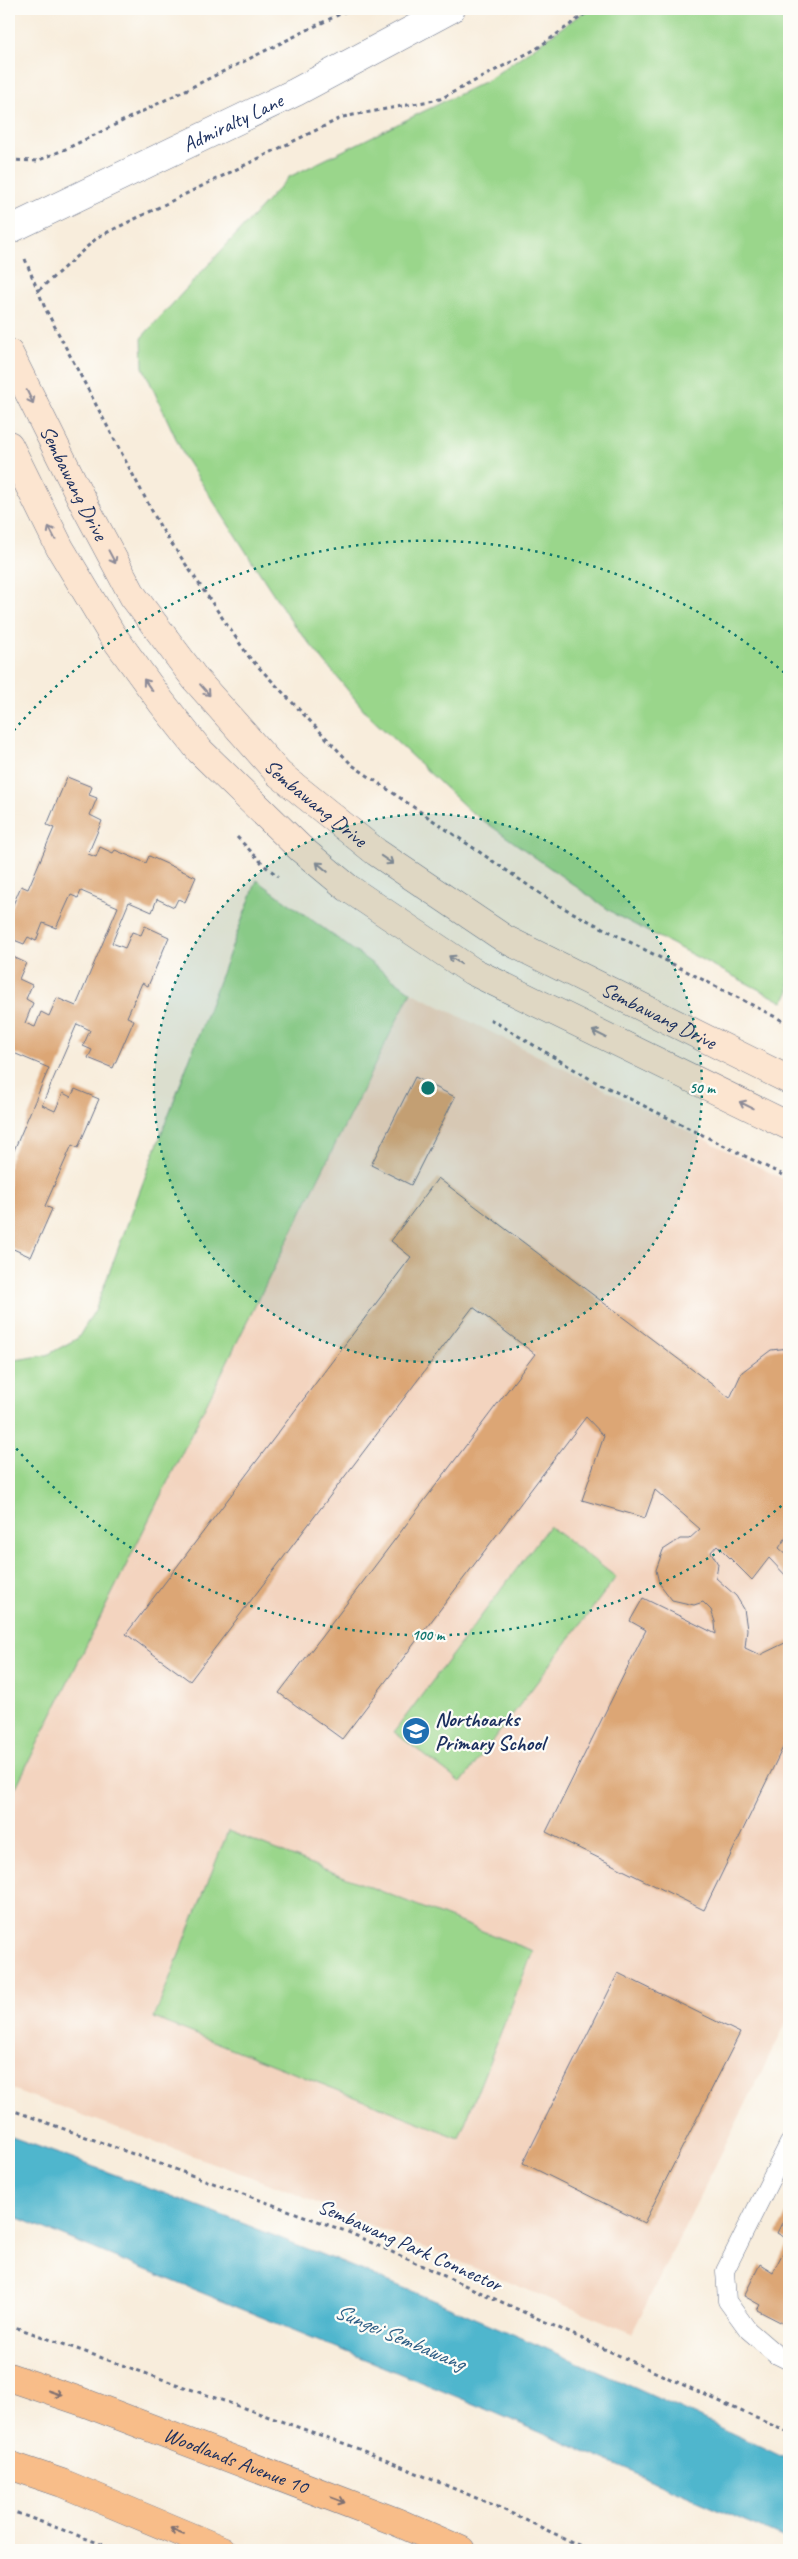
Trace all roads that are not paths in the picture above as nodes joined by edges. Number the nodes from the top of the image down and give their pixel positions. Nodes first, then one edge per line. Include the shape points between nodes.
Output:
1 (451, 9) edge
2 (9, 230) edge
3 (9, 353) edge
4 (9, 445) edge
5 (789, 1080) edge
6 (789, 1126) edge
7 (789, 2144) edge
8 (789, 2361) edge
9 (9, 2377) edge
10 (9, 2465) edge
11 (222, 2550) edge
12 (461, 2550) edge

1 - 2 street, Admiralty Lane via 296,92
3 -> 5 main road, Sembawang Drive via 133,596 196,680 279,774 376,852 504,939
6 -> 4 main road, Sembawang Drive via 472,971 348,888 300,848 200,751 111,633 60,548
7 - 8 lane via 725,2271 727,2302 748,2330
9 -> 12 main road, Woodlands Avenue 10 via 313,2490
11 -> 10 main road via 62,2483

